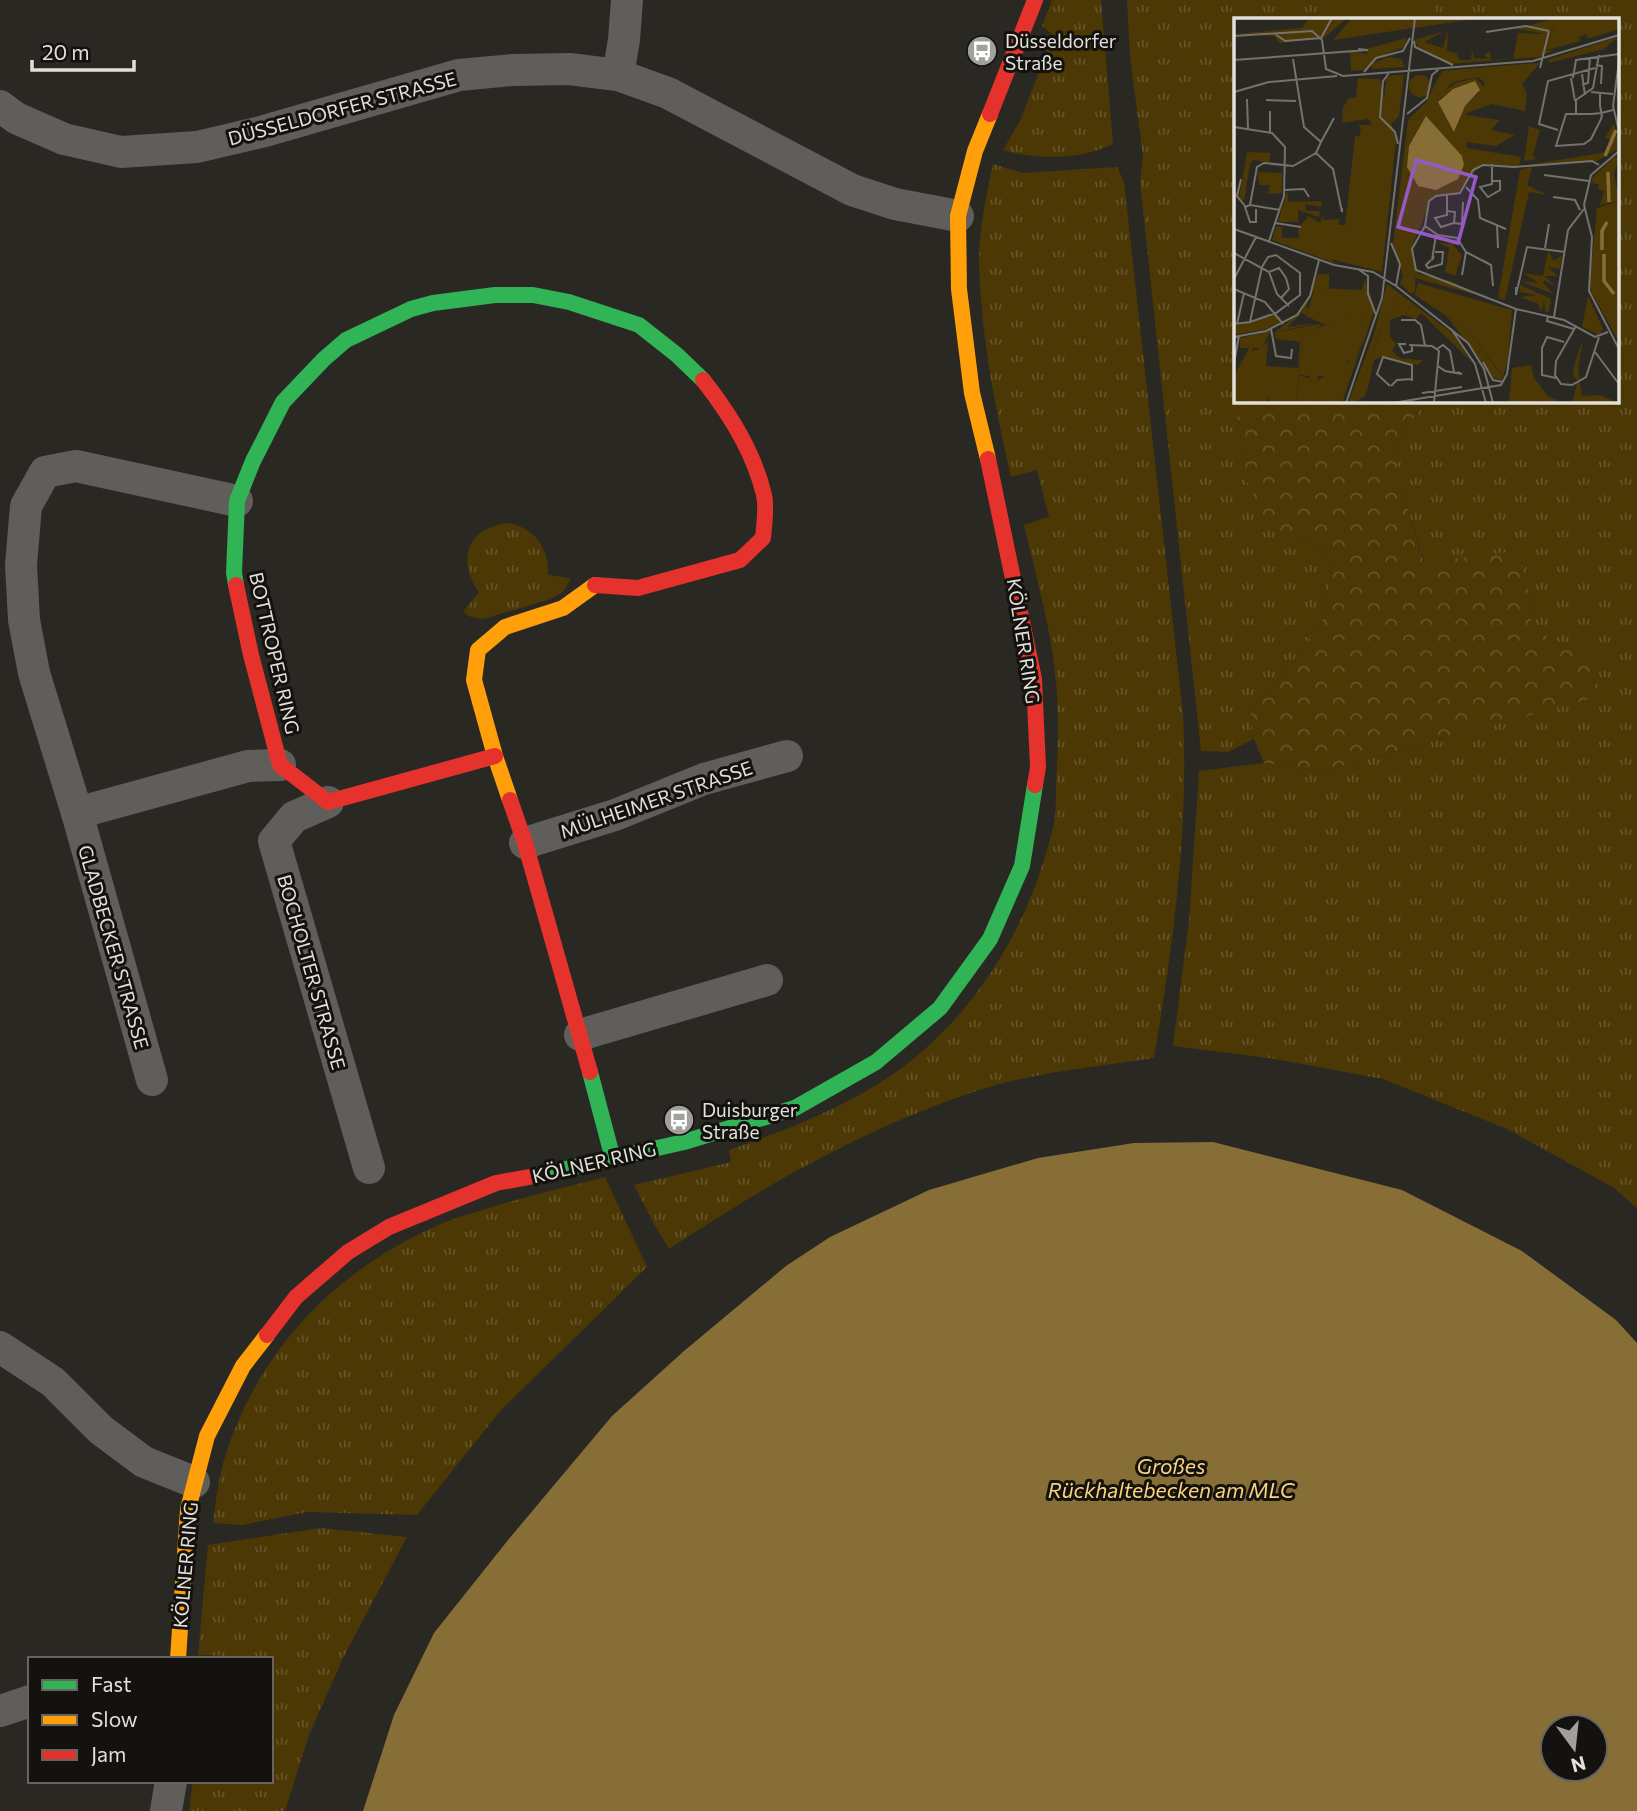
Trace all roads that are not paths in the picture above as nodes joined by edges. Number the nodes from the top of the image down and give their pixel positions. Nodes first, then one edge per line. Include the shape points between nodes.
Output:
1 (627, 0) edge
2 (1035, 0) edge
3 (618, 75) junction
4 (0, 106) edge
5 (958, 216) junction
6 (237, 501) junction
7 (495, 756) junction
8 (787, 756) dead end
9 (280, 765) junction
10 (328, 802) junction
11 (77, 813) junction
12 (525, 843) junction
13 (767, 980) dead end
14 (580, 1035) junction
15 (152, 1080) dead end
16 (612, 1159) junction
17 (369, 1168) dead end
18 (0, 1347) edge
19 (194, 1482) junction
20 (178, 1657) edge
21 (28, 1702) edge
22 (0, 1711) edge
23 (171, 1783) edge
24 (166, 1811) edge

1 - 3 street
2 - 5 street, KÖLNER RING via 975,150
3 - 4 street, DÜSSELDORFER STRASSE via 569,69 459,75 261,132 197,146 121,152 64,139
3 - 5 street, DÜSSELDORFER STRASSE via 668,93 852,190
5 - 16 street, KÖLNER RING via 959,289 972,393 1034,679 1038,766 1021,866 990,939 940,1008 876,1062 795,1108
6 - 7 street, BOTTROPER RING via 283,402 324,359 346,340 433,303 533,295 604,312 639,326 704,381 744,440 765,497 762,538 740,559 638,588 597,584 563,608 505,627 478,650 474,680
6 - 9 street, BOTTROPER RING via 234,573
6 - 11 street, GLADBECKER STRASSE via 76,466 44,472 26,506 21,565 24,620 34,673
7 - 10 street
7 - 12 street
8 - 12 street, MÜLHEIMER STRASSE via 704,779 615,815
9 - 10 street
9 - 11 street via 248,766
10 - 17 street, BOCHOLTER STRASSE via 294,817 274,841
11 - 15 street, GLADBECKER STRASSE
12 - 14 street
13 - 14 street
14 - 16 street
16 - 19 street, KÖLNER RING via 496,1184 389,1227 348,1252 296,1297 243,1366 207,1436
18 - 19 street via 53,1382 101,1430 144,1462
19 - 20 street, KÖLNER RING via 185,1535
21 - 22 street
23 - 24 street

